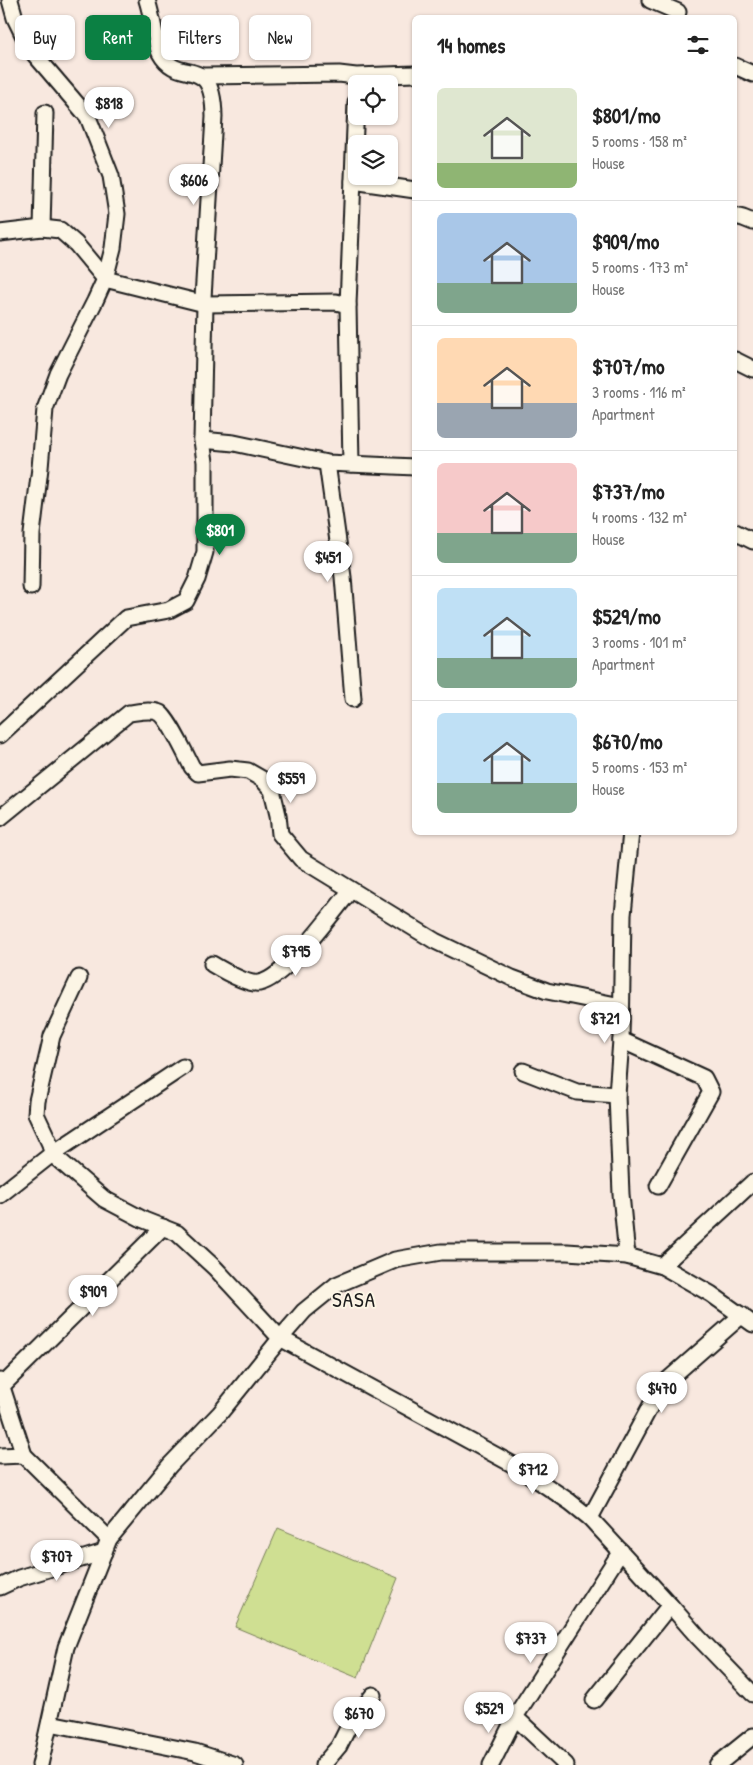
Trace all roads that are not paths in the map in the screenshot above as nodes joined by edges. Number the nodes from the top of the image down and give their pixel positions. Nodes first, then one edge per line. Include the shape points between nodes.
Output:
1 (10, 0) edge
2 (147, 0) edge
3 (650, 0) edge
4 (679, 10) edge
5 (737, 67) edge
6 (412, 74) edge
7 (753, 74) edge
8 (203, 76) junction
9 (398, 76) edge
10 (348, 77) edge
11 (46, 113) dead end
12 (353, 185) edge
13 (376, 185) edge
14 (412, 190) edge
15 (737, 216) edge
16 (753, 222) edge
17 (42, 228) junction
18 (0, 233) edge
19 (105, 279) junction
20 (205, 304) junction
21 (348, 306) junction
22 (737, 361) edge
23 (753, 369) edge
24 (202, 440) junction
25 (327, 463) junction
26 (351, 464) junction
27 (412, 467) edge
28 (737, 533) edge
29 (753, 541) edge
30 (31, 586) dead end
31 (353, 699) dead end
32 (0, 735) edge
33 (0, 818) edge
34 (631, 835) edge
35 (352, 890) junction
36 (212, 964) dead end
37 (79, 978) dead end
38 (622, 1006) junction
39 (620, 1040) junction
40 (183, 1067) dead end
41 (523, 1071) dead end
42 (617, 1096) junction
43 (52, 1154) junction
44 (753, 1184) edge
45 (658, 1186) dead end
46 (0, 1195) edge
47 (163, 1227) junction
48 (627, 1256) junction
49 (662, 1266) junction
50 (747, 1319) edge
51 (280, 1338) junction
52 (1, 1383) edge
53 (24, 1455) junction
54 (0, 1456) edge
55 (590, 1518) junction
56 (107, 1545) junction
57 (621, 1551) junction
58 (0, 1587) edge
59 (670, 1605) junction
60 (753, 1694) edge
61 (374, 1695) dead end
62 (594, 1700) dead end
63 (515, 1717) junction
64 (50, 1723) junction
65 (753, 1736) edge
66 (40, 1765) edge
67 (235, 1765) edge
68 (323, 1765) edge
69 (491, 1765) edge
70 (566, 1765) edge
71 (717, 1765) edge

1 - 19 street via 30,49 88,117 111,176 117,214
2 - 8 street via 160,53 180,70
3 - 4 street
5 - 7 street
6 - 9 street
8 - 10 street via 339,74
8 - 20 street via 214,98
11 - 17 street
12 - 21 street
13 - 14 street
15 - 16 street
17 - 18 street
17 - 19 street via 60,230
19 - 20 street
19 - 30 street via 58,374 46,409 32,534
20 - 21 street via 336,302
20 - 24 street
21 - 26 street
22 - 23 street
24 - 25 street via 234,443
24 - 32 street via 205,552 186,601 169,610 126,618
25 - 26 street
25 - 31 street via 343,576
26 - 27 street
28 - 29 street
33 - 35 street via 129,713 159,713 167,720 198,773 230,769 248,771 262,779 272,790 280,834 288,845 301,858
34 - 38 street via 623,915
35 - 36 street via 304,947 272,978 257,984
35 - 38 street via 435,941 512,978 547,991
37 - 43 street via 52,1036 37,1101 36,1114
38 - 39 street
39 - 42 street
39 - 45 street via 704,1078 711,1092
40 - 43 street
41 - 42 street via 577,1092
42 - 48 street
43 - 46 street
43 - 47 street via 104,1199
44 - 49 street
47 - 51 street via 178,1232
47 - 52 street
48 - 49 street
48 - 51 street via 567,1252 441,1252 395,1260 336,1285 304,1311
49 - 50 street
50 - 55 street via 669,1379 656,1394
51 - 55 street via 521,1469
51 - 56 street via 220,1413 170,1465
52 - 53 street
53 - 54 street
53 - 56 street
55 - 57 street
56 - 58 street
56 - 64 street via 66,1647
57 - 59 street
57 - 63 street
59 - 60 street
59 - 62 street
61 - 68 street
63 - 69 street
63 - 70 street
64 - 66 street
64 - 67 street via 195,1752
65 - 71 street

